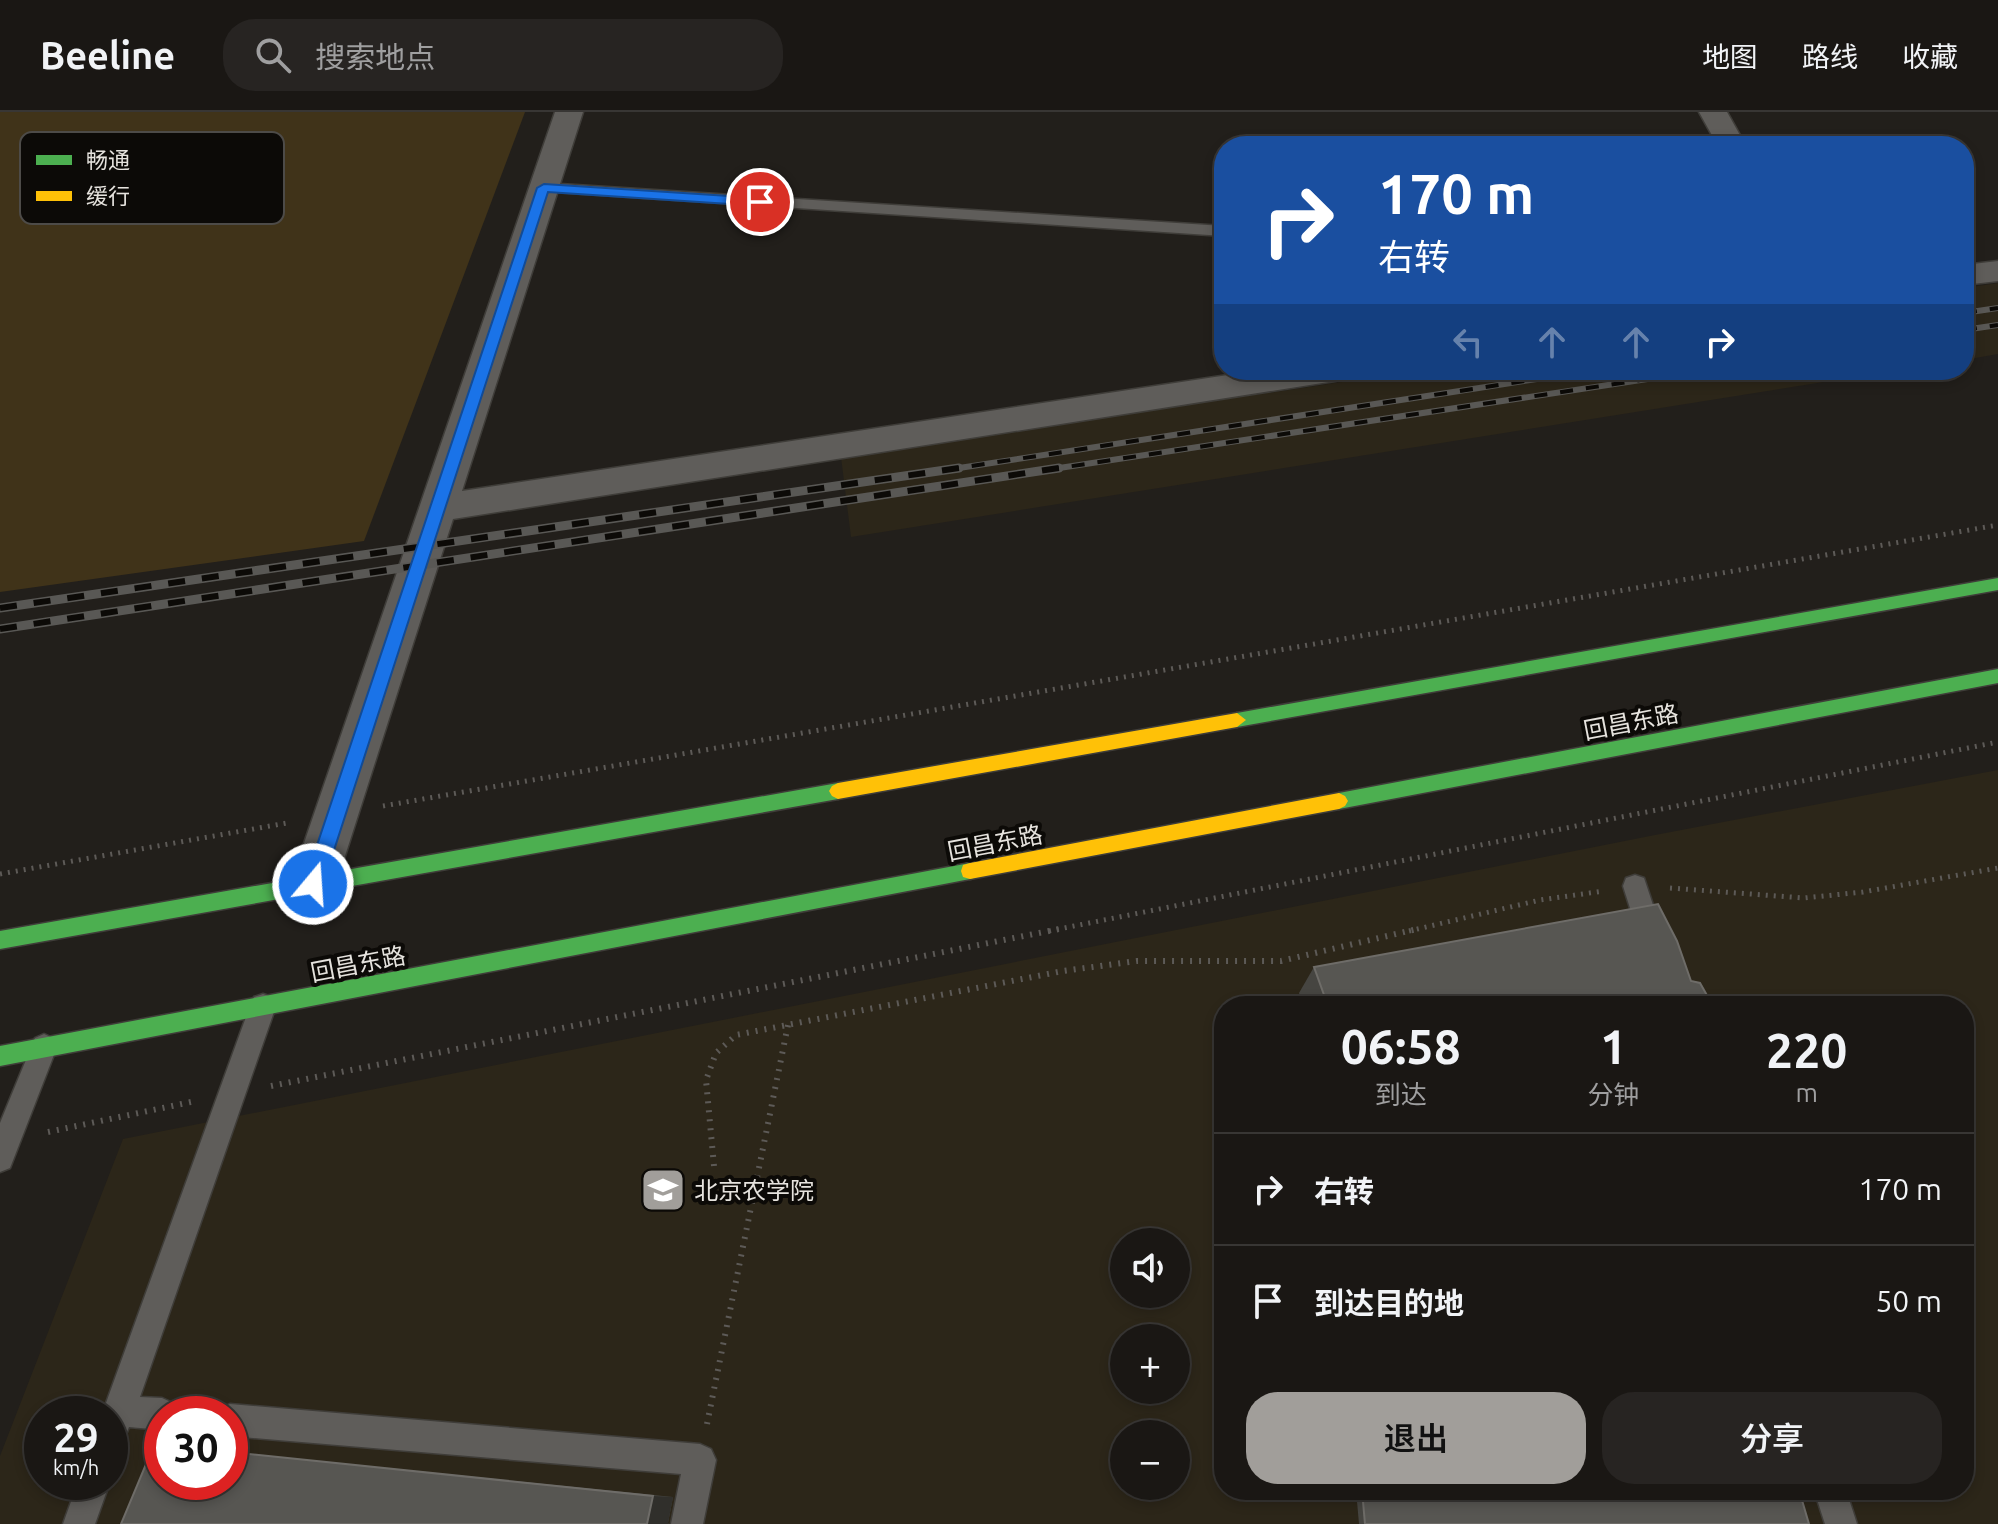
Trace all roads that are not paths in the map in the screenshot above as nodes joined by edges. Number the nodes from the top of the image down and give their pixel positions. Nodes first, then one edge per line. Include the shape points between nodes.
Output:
1 (569, 112) edge
2 (1713, 112) edge
3 (1726, 136) edge
4 (544, 188) junction
5 (1214, 230) edge
6 (1998, 271) edge
7 (1974, 274) edge
8 (1270, 380) edge
9 (438, 508) junction
10 (1998, 584) edge
11 (1998, 676) edge
12 (313, 884) junction
13 (1635, 886) road end
14 (0, 940) edge
15 (1659, 961) edge
16 (263, 1006) junction
17 (44, 1047) junction
18 (0, 1056) edge
19 (4, 1149) edge
20 (124, 1396) edge
21 (248, 1422) edge
22 (88, 1500) edge
23 (1833, 1500) edge
24 (79, 1524) edge
25 (687, 1524) edge
26 (1841, 1524) edge

1 - 4 street
2 - 3 street
4 - 5 lane
4 - 9 street
6 - 7 street
8 - 9 street
9 - 12 street
10 - 12 main road
11 - 16 main road, 回昌东路
12 - 14 main road
13 - 15 lane
16 - 17 main road, 回昌东路
16 - 20 lane
17 - 18 main road, 回昌东路
17 - 19 lane
21 - 25 lane via 700,1460
22 - 24 lane
23 - 26 lane

